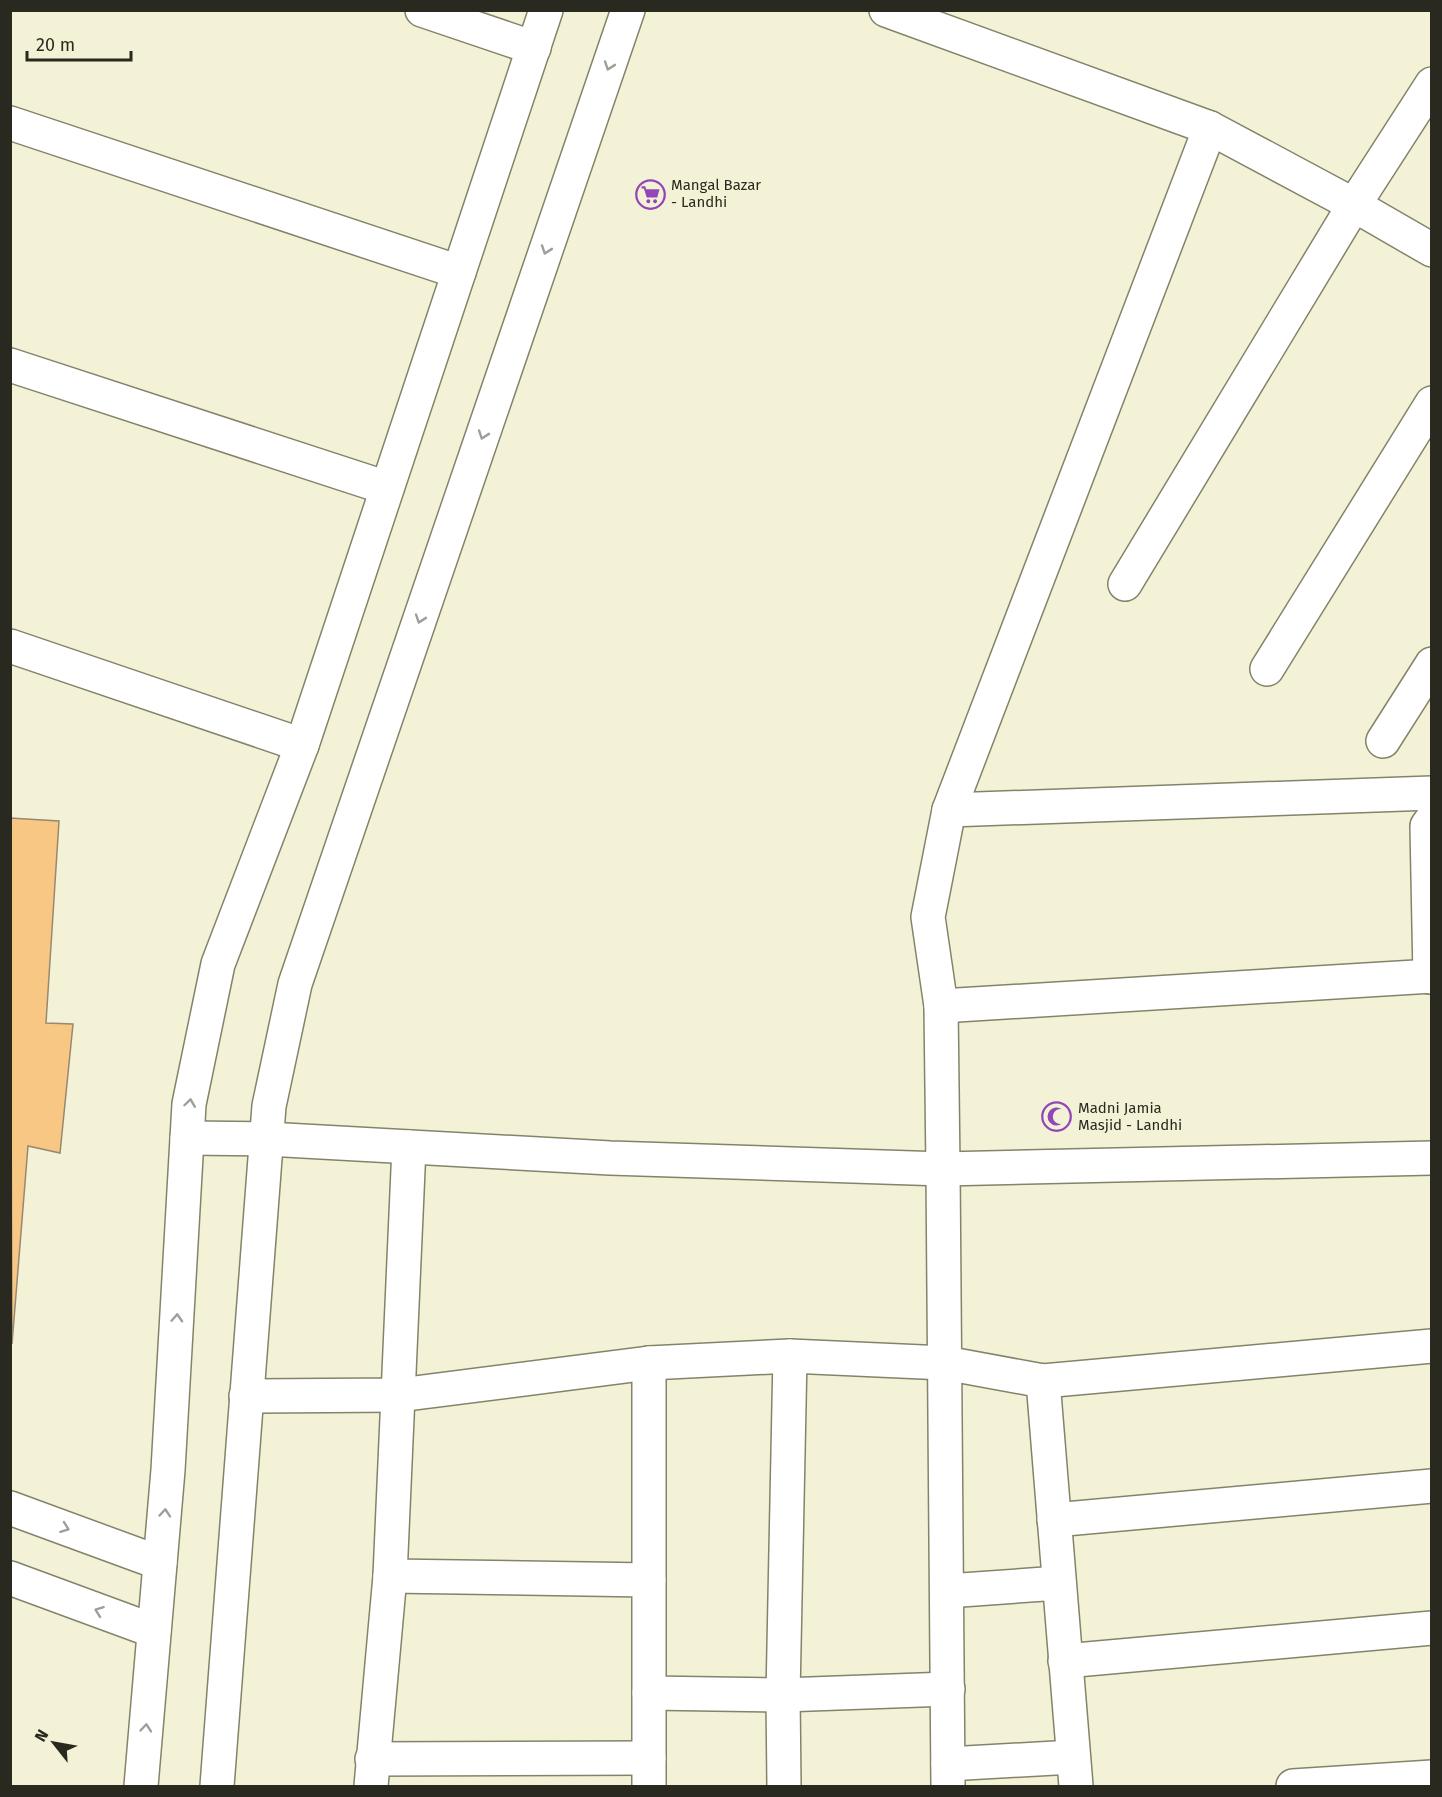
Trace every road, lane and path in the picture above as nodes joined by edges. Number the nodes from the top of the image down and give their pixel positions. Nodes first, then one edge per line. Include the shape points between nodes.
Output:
1 (422, 10) edge
2 (546, 10) edge
3 (628, 10) edge
4 (886, 10) edge
5 (534, 48) junction
6 (1431, 84) edge
7 (10, 123) edge
8 (1210, 128) junction
9 (1354, 205) junction
10 (1431, 250) edge
11 (459, 272) junction
12 (10, 365) edge
13 (1431, 404) edge
14 (387, 488) junction
15 (1125, 584) dead end
16 (10, 646) edge
17 (1431, 664) edge
18 (1267, 669) dead end
19 (1383, 741) dead end
20 (302, 745) junction
21 (1431, 793) edge
22 (949, 810) junction
23 (1431, 819) edge
24 (1431, 976) edge
25 (941, 1006) junction
26 (186, 1138) junction
27 (267, 1139) junction
28 (410, 1147) junction
29 (1431, 1158) edge
30 (944, 1169) junction
31 (1431, 1346) edge
32 (790, 1356) junction
33 (649, 1363) junction
34 (945, 1363) junction
35 (1043, 1381) junction
36 (399, 1395) junction
37 (246, 1396) junction
38 (1431, 1486) edge
39 (10, 1508) edge
40 (1054, 1520) junction
41 (160, 1563) junction
42 (390, 1576) junction
43 (10, 1578) edge
44 (648, 1580) junction
45 (1059, 1583) junction
46 (947, 1592) junction
47 (1431, 1628) edge
48 (154, 1631) junction
49 (1065, 1661) junction
50 (948, 1689) junction
51 (649, 1693) junction
52 (783, 1695) junction
53 (649, 1772) edge
54 (1074, 1772) edge
55 (372, 1773) edge
56 (948, 1775) edge
57 (1431, 1777) edge
58 (141, 1786) edge
59 (217, 1786) edge
60 (784, 1786) edge
61 (1293, 1786) edge

1 - 5 street
2 - 5 street
3 -> 27 street via 295,984 269,1106
4 - 8 street
5 - 11 street
6 - 9 street
7 - 11 street
8 - 9 street
8 - 22 street
9 - 10 street
9 - 15 street
11 - 14 street
12 - 14 street
13 - 18 street
14 - 20 street
16 - 20 street
17 - 19 street
26 -> 20 street via 189,1104 218,964
21 - 22 street
22 - 25 street via 928,917
23 - 24 street via 1427,826
24 - 25 street
25 - 30 street
26 - 27 street
41 -> 26 street
27 - 28 street
27 - 37 street
28 - 30 street
28 - 36 street
29 - 30 street
30 - 34 street
31 - 35 street
32 - 33 street
32 - 34 street
32 - 52 street
33 - 36 street
33 - 44 street
34 - 35 street
34 - 46 street
35 - 40 street
36 - 37 street
36 - 42 street
37 - 59 street
38 - 40 street
39 -> 41 street
40 - 45 street
41 - 48 street
42 - 44 street
42 - 55 street
48 -> 43 street
44 - 51 street
45 - 46 street
45 - 49 street
46 - 50 street
47 - 49 street
58 -> 48 street
49 - 54 street
50 - 52 street
50 - 56 street
51 - 52 street
51 - 53 street
52 - 60 street
53 - 55 street
54 - 56 street
57 - 61 street

